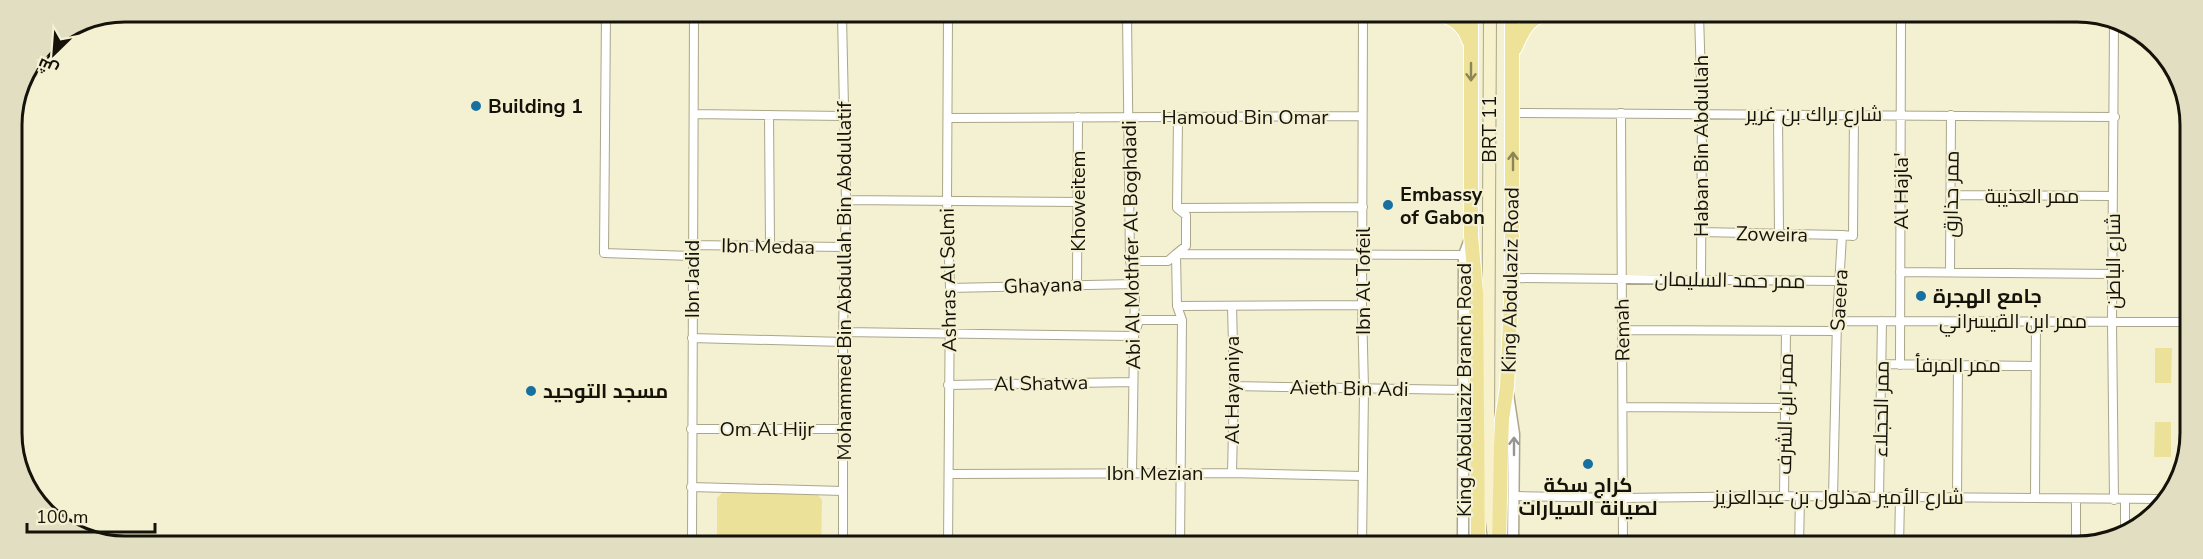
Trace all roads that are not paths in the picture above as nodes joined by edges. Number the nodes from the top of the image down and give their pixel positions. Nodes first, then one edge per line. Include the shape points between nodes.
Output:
1 (606, 22) edge
2 (692, 22) edge
3 (849, 22) edge
4 (948, 22) edge
5 (1127, 22) edge
6 (1363, 22) edge
7 (1457, 22) edge
8 (1471, 22) edge
9 (1490, 22) edge
10 (1512, 22) edge
11 (1529, 22) edge
12 (1699, 22) edge
13 (1901, 22) edge
14 (2114, 29) edge
15 (1471, 50) junction
16 (1512, 52) junction
17 (1513, 113) junction
18 (1621, 113) junction
19 (1702, 113) junction
20 (694, 114) junction
21 (1854, 114) junction
22 (1901, 114) junction
23 (769, 115) junction
24 (1778, 115) junction
25 (1951, 115) junction
26 (845, 116) junction
27 (1129, 116) junction
28 (1362, 116) junction
29 (1078, 117) junction
30 (1178, 117) junction
31 (2115, 117) junction
32 (948, 118) junction
33 (1951, 195) junction
34 (2113, 196) junction
35 (846, 200) junction
36 (947, 201) junction
37 (1078, 202) junction
38 (1363, 207) junction
39 (1177, 208) junction
40 (1702, 232) junction
41 (1779, 234) junction
42 (1842, 235) junction
43 (1471, 236) junction
44 (692, 244) junction
45 (770, 245) junction
46 (844, 248) junction
47 (1176, 254) junction
48 (1464, 255) junction
49 (691, 256) junction
50 (1362, 256) junction
51 (1130, 261) junction
52 (1900, 272) junction
53 (1950, 273) junction
54 (2113, 274) junction
55 (1512, 278) junction
56 (1622, 279) junction
57 (1701, 279) junction
58 (1840, 281) junction
59 (1077, 284) junction
60 (1135, 284) junction
61 (950, 288) junction
62 (1362, 305) junction
63 (1177, 306) junction
64 (1232, 306) junction
65 (1182, 320) junction
66 (1837, 321) junction
67 (1882, 321) junction
68 (1899, 321) junction
69 (2036, 321) junction
70 (2112, 322) junction
71 (2180, 322) edge
72 (1623, 330) junction
73 (1786, 331) junction
74 (1837, 331) junction
75 (843, 332) junction
76 (949, 332) junction
77 (1134, 336) junction
78 (692, 338) junction
79 (844, 342) junction
80 (1882, 364) junction
81 (1900, 365) junction
82 (1958, 365) junction
83 (2035, 366) junction
84 (1133, 382) junction
85 (948, 385) junction
86 (1234, 386) junction
87 (1508, 387) junction
88 (1364, 388) junction
89 (1464, 390) junction
90 (1623, 407) junction
91 (1785, 408) junction
92 (1488, 425) junction
93 (691, 429) junction
94 (843, 429) junction
95 (1132, 473) junction
96 (1179, 473) junction
97 (1232, 473) junction
98 (949, 474) junction
99 (1362, 476) junction
100 (691, 488) junction
101 (843, 491) junction
102 (1514, 496) junction
103 (1784, 496) junction
104 (1800, 497) junction
105 (1833, 497) junction
106 (1879, 497) junction
107 (1957, 497) junction
108 (1622, 498) junction
109 (1900, 498) junction
110 (2035, 498) junction
111 (2076, 499) junction
112 (2125, 499) junction
113 (2156, 499) edge
114 (2114, 500) junction
115 (1477, 516) junction
116 (2125, 525) edge
117 (692, 536) edge
118 (843, 536) edge
119 (948, 536) edge
120 (1180, 536) edge
121 (1362, 536) edge
122 (1463, 536) edge
123 (1478, 536) edge
124 (1495, 536) edge
125 (1497, 536) edge
126 (1513, 536) edge
127 (1623, 536) edge
128 (1799, 536) edge
129 (1899, 536) edge
130 (2076, 536) edge

1 - 49 street via 604,253
2 - 20 street, Ibn Jadid
3 - 26 street, Mohammed Bin Abdullah Bin Abdullatif
4 - 32 street, Ashras Al Selmi
5 - 27 street, Abi Al Mothfer Al Boghdadi
6 - 28 street, Ibn Al Tofeil
7 - 15 main road
8 - 15 main road, King Abdulaziz Road
9 - 92 main road, BRT 11
10 - 16 main road, King Abdulaziz Road
11 - 16 main road
12 - 19 street, Haban Bin Abdullah
13 - 22 street, Al Hajla'
14 - 31 street, شارع الباطن
15 -> 43 main road, King Abdulaziz Road
16 - 17 main road, King Abdulaziz Road
17 - 18 street, شارع براك بن غرير
55 -> 17 main road, King Abdulaziz Road
18 - 19 street, شارع براك بن غرير
18 - 56 street, Remah
19 - 24 street, شارع براك بن غرير
19 - 40 street, Haban Bin Abdullah
20 - 23 street
20 - 44 street, Ibn Jadid
21 - 22 street, شارع براك بن غرير
21 - 24 street, شارع براك بن غرير
21 - 42 street, Saeera via 1853,236
22 - 25 street, شارع براك بن غرير
22 - 52 street, Al Hajla'
23 - 26 street
23 - 45 street
24 - 41 street
25 - 31 street, شارع براك بن غرير
25 - 33 street, ممر حذارق
26 - 35 street, Mohammed Bin Abdullah Bin Abdullatif
27 - 29 street, Hamoud Bin Omar
27 - 30 street, Hamoud Bin Omar
27 - 51 street, Abi Al Mothfer Al Boghdadi
28 - 30 street, Hamoud Bin Omar
28 - 38 street, Ibn Al Tofeil
29 - 32 street, Hamoud Bin Omar
29 - 37 street, Khoweitem
30 - 39 street
31 - 34 street, شارع الباطن
32 - 36 street, Ashras Al Selmi
33 - 34 street, ممر العذيبة
33 - 53 street, ممر حذارق
34 - 54 street, شارع الباطن
35 - 36 street
35 - 46 street, Mohammed Bin Abdullah Bin Abdullatif
36 - 37 street
36 - 61 street, Ashras Al Selmi
37 - 59 street, Khoweitem
38 - 39 street
38 - 50 street, Ibn Al Tofeil
39 - 47 street via 1186,215 1186,246
40 - 41 street, Zoweira
40 - 57 street, Haban Bin Abdullah
41 - 42 street, Zoweira
42 - 58 street, Saeera
43 - 48 street, King Abdulaziz Branch Road
43 - 115 main road, King Abdulaziz Road via 1476,292
44 - 45 street, Ibn Medaa
44 - 49 street, Ibn Jadid
45 - 46 street, Ibn Medaa
46 - 75 street, Mohammed Bin Abdullah Bin Abdullatif
47 - 50 street
47 - 51 street via 1168,261
47 - 63 street
48 - 50 street
48 - 89 street, King Abdulaziz Branch Road
49 - 78 street, Ibn Jadid
50 - 62 street, Ibn Al Tofeil
51 - 60 street, Abi Al Mothfer Al Boghdadi
52 - 53 street
52 - 68 street, Al Hajla'
53 - 54 street
54 - 70 street, شارع الباطن
55 - 56 street, ممر حمد السليمان
55 - 87 main road, King Abdulaziz Road
56 - 57 street, ممر حمد السليمان
56 - 72 street, Remah
57 - 58 street, ممر حمد السليمان
58 - 66 street, Saeera
59 - 60 street, Ghayana
59 - 61 street, Ghayana
60 - 77 street, Abi Al Mothfer Al Boghdadi
61 - 76 street, Ashras Al Selmi
62 - 64 street
62 - 88 street, Ibn Al Tofeil
63 - 64 street
63 - 65 street
64 - 86 street, Al Hayaniya
65 - 77 street via 1139,320
65 - 96 street
66 - 67 street, ممر ابن القيسراني
66 - 74 street, Saeera
67 - 68 street, ممر ابن القيسراني
67 - 80 street, ممر الحجلاء
68 - 69 street, ممر ابن القيسراني
68 - 81 street, Al Hajla'
69 - 70 street, ممر ابن القيسراني
69 - 83 street
70 - 71 street, ممر ابن القيسراني
70 - 114 street, شارع الباطن
72 - 73 street
72 - 90 street, Remah
73 - 74 street
73 - 91 street, ممر ابن الشرف
74 - 105 street, Saeera
75 - 76 street
75 - 79 street, Mohammed Bin Abdullah Bin Abdullatif
76 - 77 street
76 - 85 street, Ashras Al Selmi
77 - 84 street, Abi Al Mothfer Al Boghdadi
78 - 79 street
78 - 93 street, Ibn Jadid
79 - 94 street, Mohammed Bin Abdullah Bin Abdullatif
80 - 81 street, ممر المرفأ
80 - 106 street, ممر الحجلاء
81 - 82 street, ممر المرفأ
82 - 83 street, ممر المرفأ
82 - 107 street
83 - 110 street
84 - 85 street, Al Shatwa
84 - 95 street, Abi Al Mothfer Al Boghdadi
85 - 98 street, Ashras Al Selmi
86 - 88 street, Aieth Bin Adi
86 - 97 street, Al Hayaniya
102 -> 87 street via 1514,434
87 - 125 main road, King Abdulaziz Road via 1501,438
88 - 89 street, Aieth Bin Adi
88 - 99 street, Ibn Al Tofeil
89 - 122 street, King Abdulaziz Branch Road
90 - 91 street
90 - 108 street, Remah
91 - 103 street, ممر ابن الشرف
92 - 115 main road, BRT 11 via 1485,498
92 - 124 main road, BRT 11
93 - 94 street, Om Al Hijr
93 - 100 street, Ibn Jadid
94 - 101 street, Mohammed Bin Abdullah Bin Abdullatif
95 - 96 street, Ibn Mezian
95 - 98 street, Ibn Mezian
96 - 97 street, Ibn Mezian
96 - 120 street
97 - 99 street, Ibn Mezian
98 - 119 street, Ashras Al Selmi
99 - 121 street, Ibn Al Tofeil
100 - 101 street
100 - 117 street, Ibn Jadid
101 - 118 street, Mohammed Bin Abdullah Bin Abdullatif
102 - 108 street, شارع الأمير هذلول بن عبدالعزيز
102 - 126 street
103 - 104 street, شارع الأمير هذلول بن عبدالعزيز
103 - 108 street, شارع الأمير هذلول بن عبدالعزيز
104 - 105 street, شارع الأمير هذلول بن عبدالعزيز
104 - 128 street
105 - 106 street, شارع الأمير هذلول بن عبدالعزيز
106 - 109 street, شارع الأمير هذلول بن عبدالعزيز
107 - 109 street, شارع الأمير هذلول بن عبدالعزيز
107 - 110 street, شارع الأمير هذلول بن عبدالعزيز
108 - 127 street, Remah
109 - 129 street
110 - 111 street, شارع الأمير هذلول بن عبدالعزيز
111 - 114 street, شارع الأمير هذلول بن عبدالعزيز
111 - 130 street
112 - 113 street, شارع الأمير هذلول بن عبدالعزيز
112 - 114 street, شارع الأمير هذلول بن عبدالعزيز
112 - 116 street
115 - 123 main road, King Abdulaziz Road

